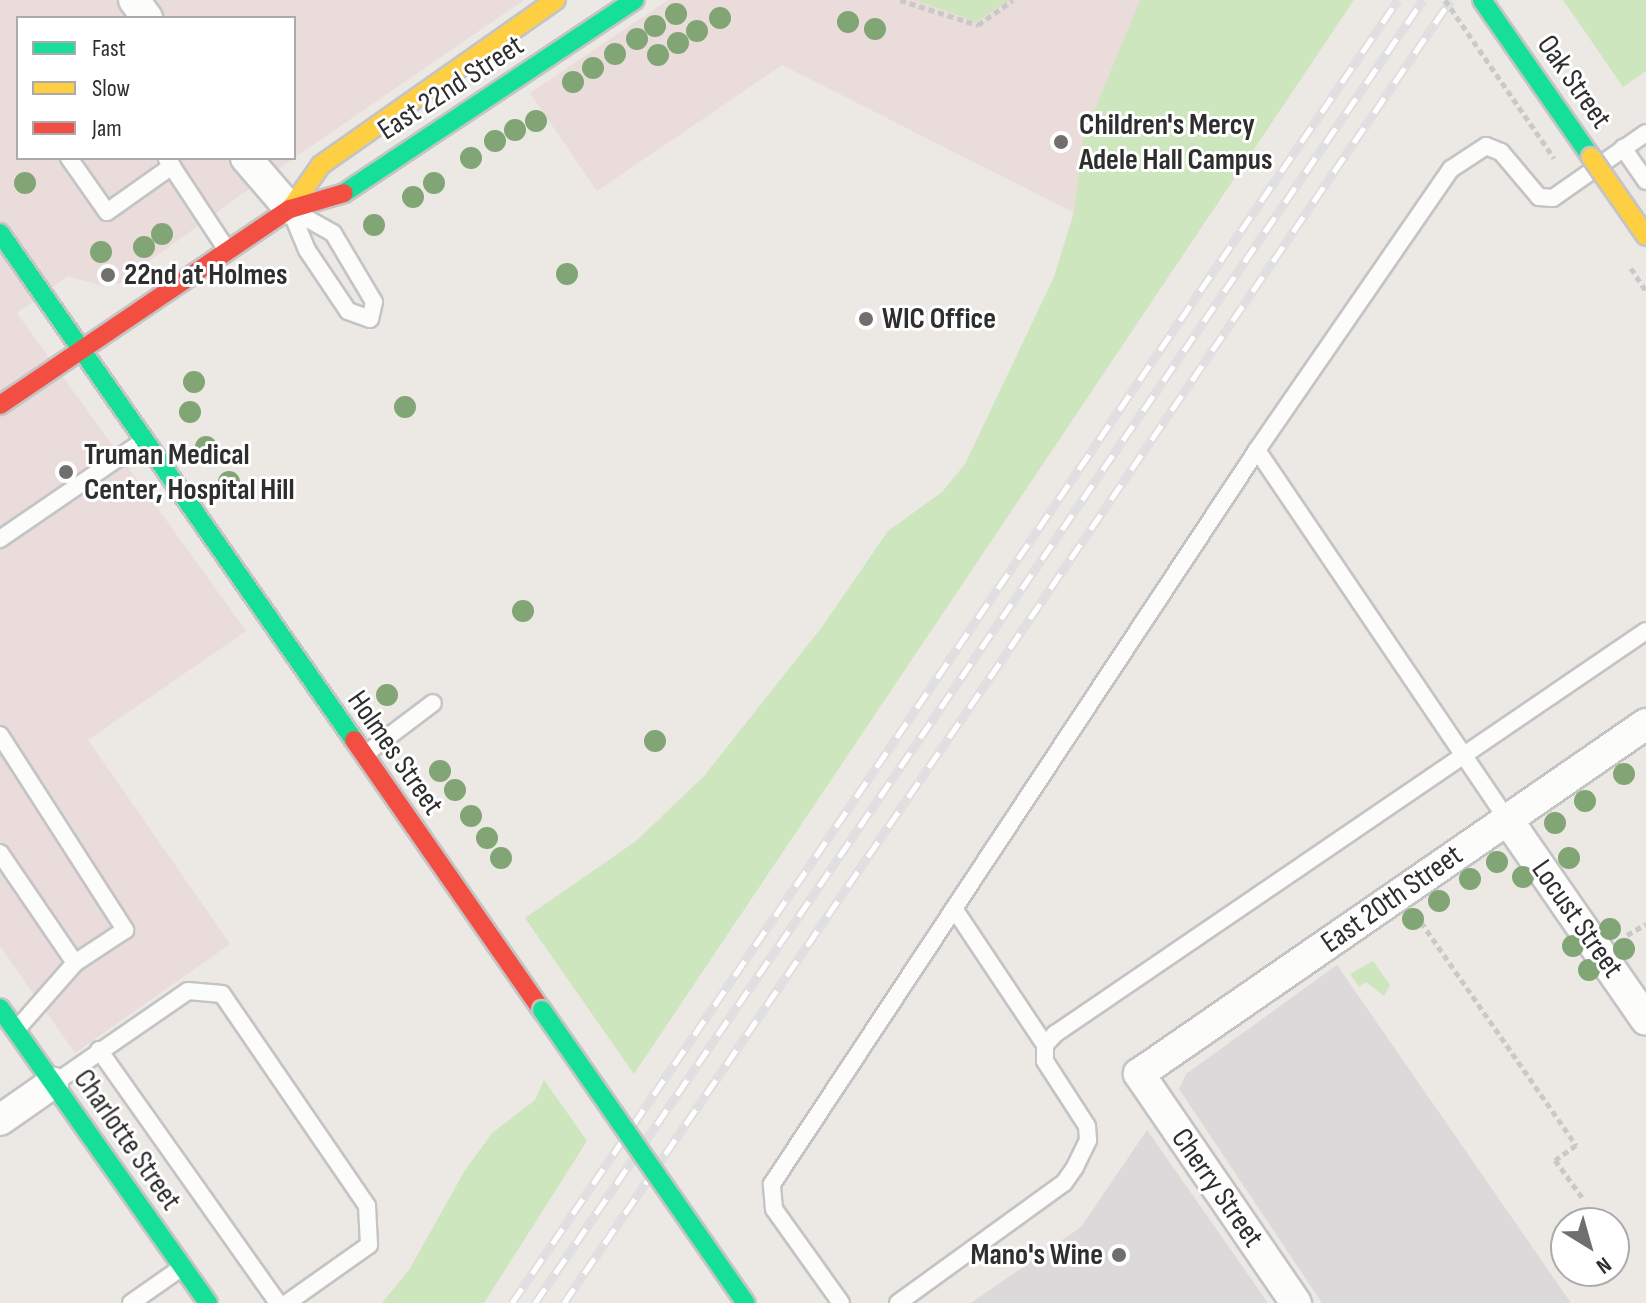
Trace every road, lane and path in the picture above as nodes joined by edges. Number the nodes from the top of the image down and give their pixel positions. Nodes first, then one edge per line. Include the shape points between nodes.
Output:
1 (556, 0) edge
2 (635, 0) edge
3 (903, 0) edge
4 (1013, 0) edge
5 (1445, 0) edge
6 (1482, 0) edge
7 (1646, 133) edge
8 (1623, 148) junction
9 (70, 160) edge
10 (248, 160) edge
11 (169, 162) edge
12 (1559, 164) dead end
13 (1646, 181) edge
14 (290, 209) junction
15 (0, 233) edge
16 (1646, 236) edge
17 (228, 251) junction
18 (1629, 265) dead end
19 (1646, 291) edge
20 (83, 350) junction
21 (0, 405) edge
22 (144, 440) junction
23 (1257, 450) junction
24 (0, 539) edge
25 (1646, 631) edge
26 (433, 703) dead end
27 (1646, 724) edge
28 (0, 735) edge
29 (362, 756) junction
30 (1463, 758) junction
31 (1507, 819) junction
32 (0, 853) edge
33 (955, 910) junction
34 (1421, 922) dead end
35 (1646, 924) edge
36 (1627, 935) dead end
37 (75, 963) junction
38 (0, 1008) edge
39 (1646, 1020) edge
40 (16, 1031) junction
41 (1045, 1045) junction
42 (99, 1050) junction
43 (1139, 1074) joint
44 (53, 1083) junction
45 (0, 1120) edge
46 (1582, 1197) dead end
47 (182, 1267) junction
48 (131, 1303) edge
49 (208, 1303) edge
50 (278, 1303) edge
51 (287, 1303) edge
52 (746, 1303) edge
53 (841, 1303) edge
54 (898, 1303) edge
55 (1296, 1303) edge

1 - 14 street, East 22nd Street via 522,16 321,165
2 - 14 street, East 22nd Street via 341,195
3 - 4 path via 978,25
5 - 12 path, bridge
6 - 16 street, Oak Street, bridge
7 - 8 lane
8 - 13 lane
8 - 23 lane via 1553,198 1539,197 1501,152 1486,146 1451,169
9 - 11 lane via 107,212
10 - 14 street
11 - 17 lane
14 - 14 lane via 307,250 348,311 370,319 374,302 333,233
14 - 17 street, East 22nd Street
15 - 20 street, Holmes Street
17 - 20 street, East 22nd Street
18 - 19 path, bridge
20 - 21 street, East 22nd Street
20 - 22 street, Holmes Street
22 - 24 lane
22 - 29 street, Holmes Street
23 - 30 lane
23 - 33 lane
25 - 30 lane
26 - 29 lane
27 - 31 street, East 20th Street
28 - 37 lane via 125,930
29 - 52 street, Holmes Street, bridge
30 - 31 lane
30 - 41 lane
31 - 39 street, Locust Street
31 - 43 street, East 20th Street
32 - 37 lane
33 - 41 lane
33 - 53 lane via 772,1184 774,1209
34 - 46 path via 1576,1145 1555,1160
35 - 36 path
37 - 40 lane
38 - 40 street, Charlotte Street
40 - 44 street, Charlotte Street
41 - 54 lane via 1045,1061 1087,1126 1088,1140 1075,1167 1064,1183
42 - 44 lane
42 - 50 lane
42 - 51 lane via 188,991 222,994 367,1206 369,1245
43 - 55 street, Cherry Street
44 - 45 street
44 - 47 street, Charlotte Street
47 - 48 lane
47 - 49 street, Charlotte Street

